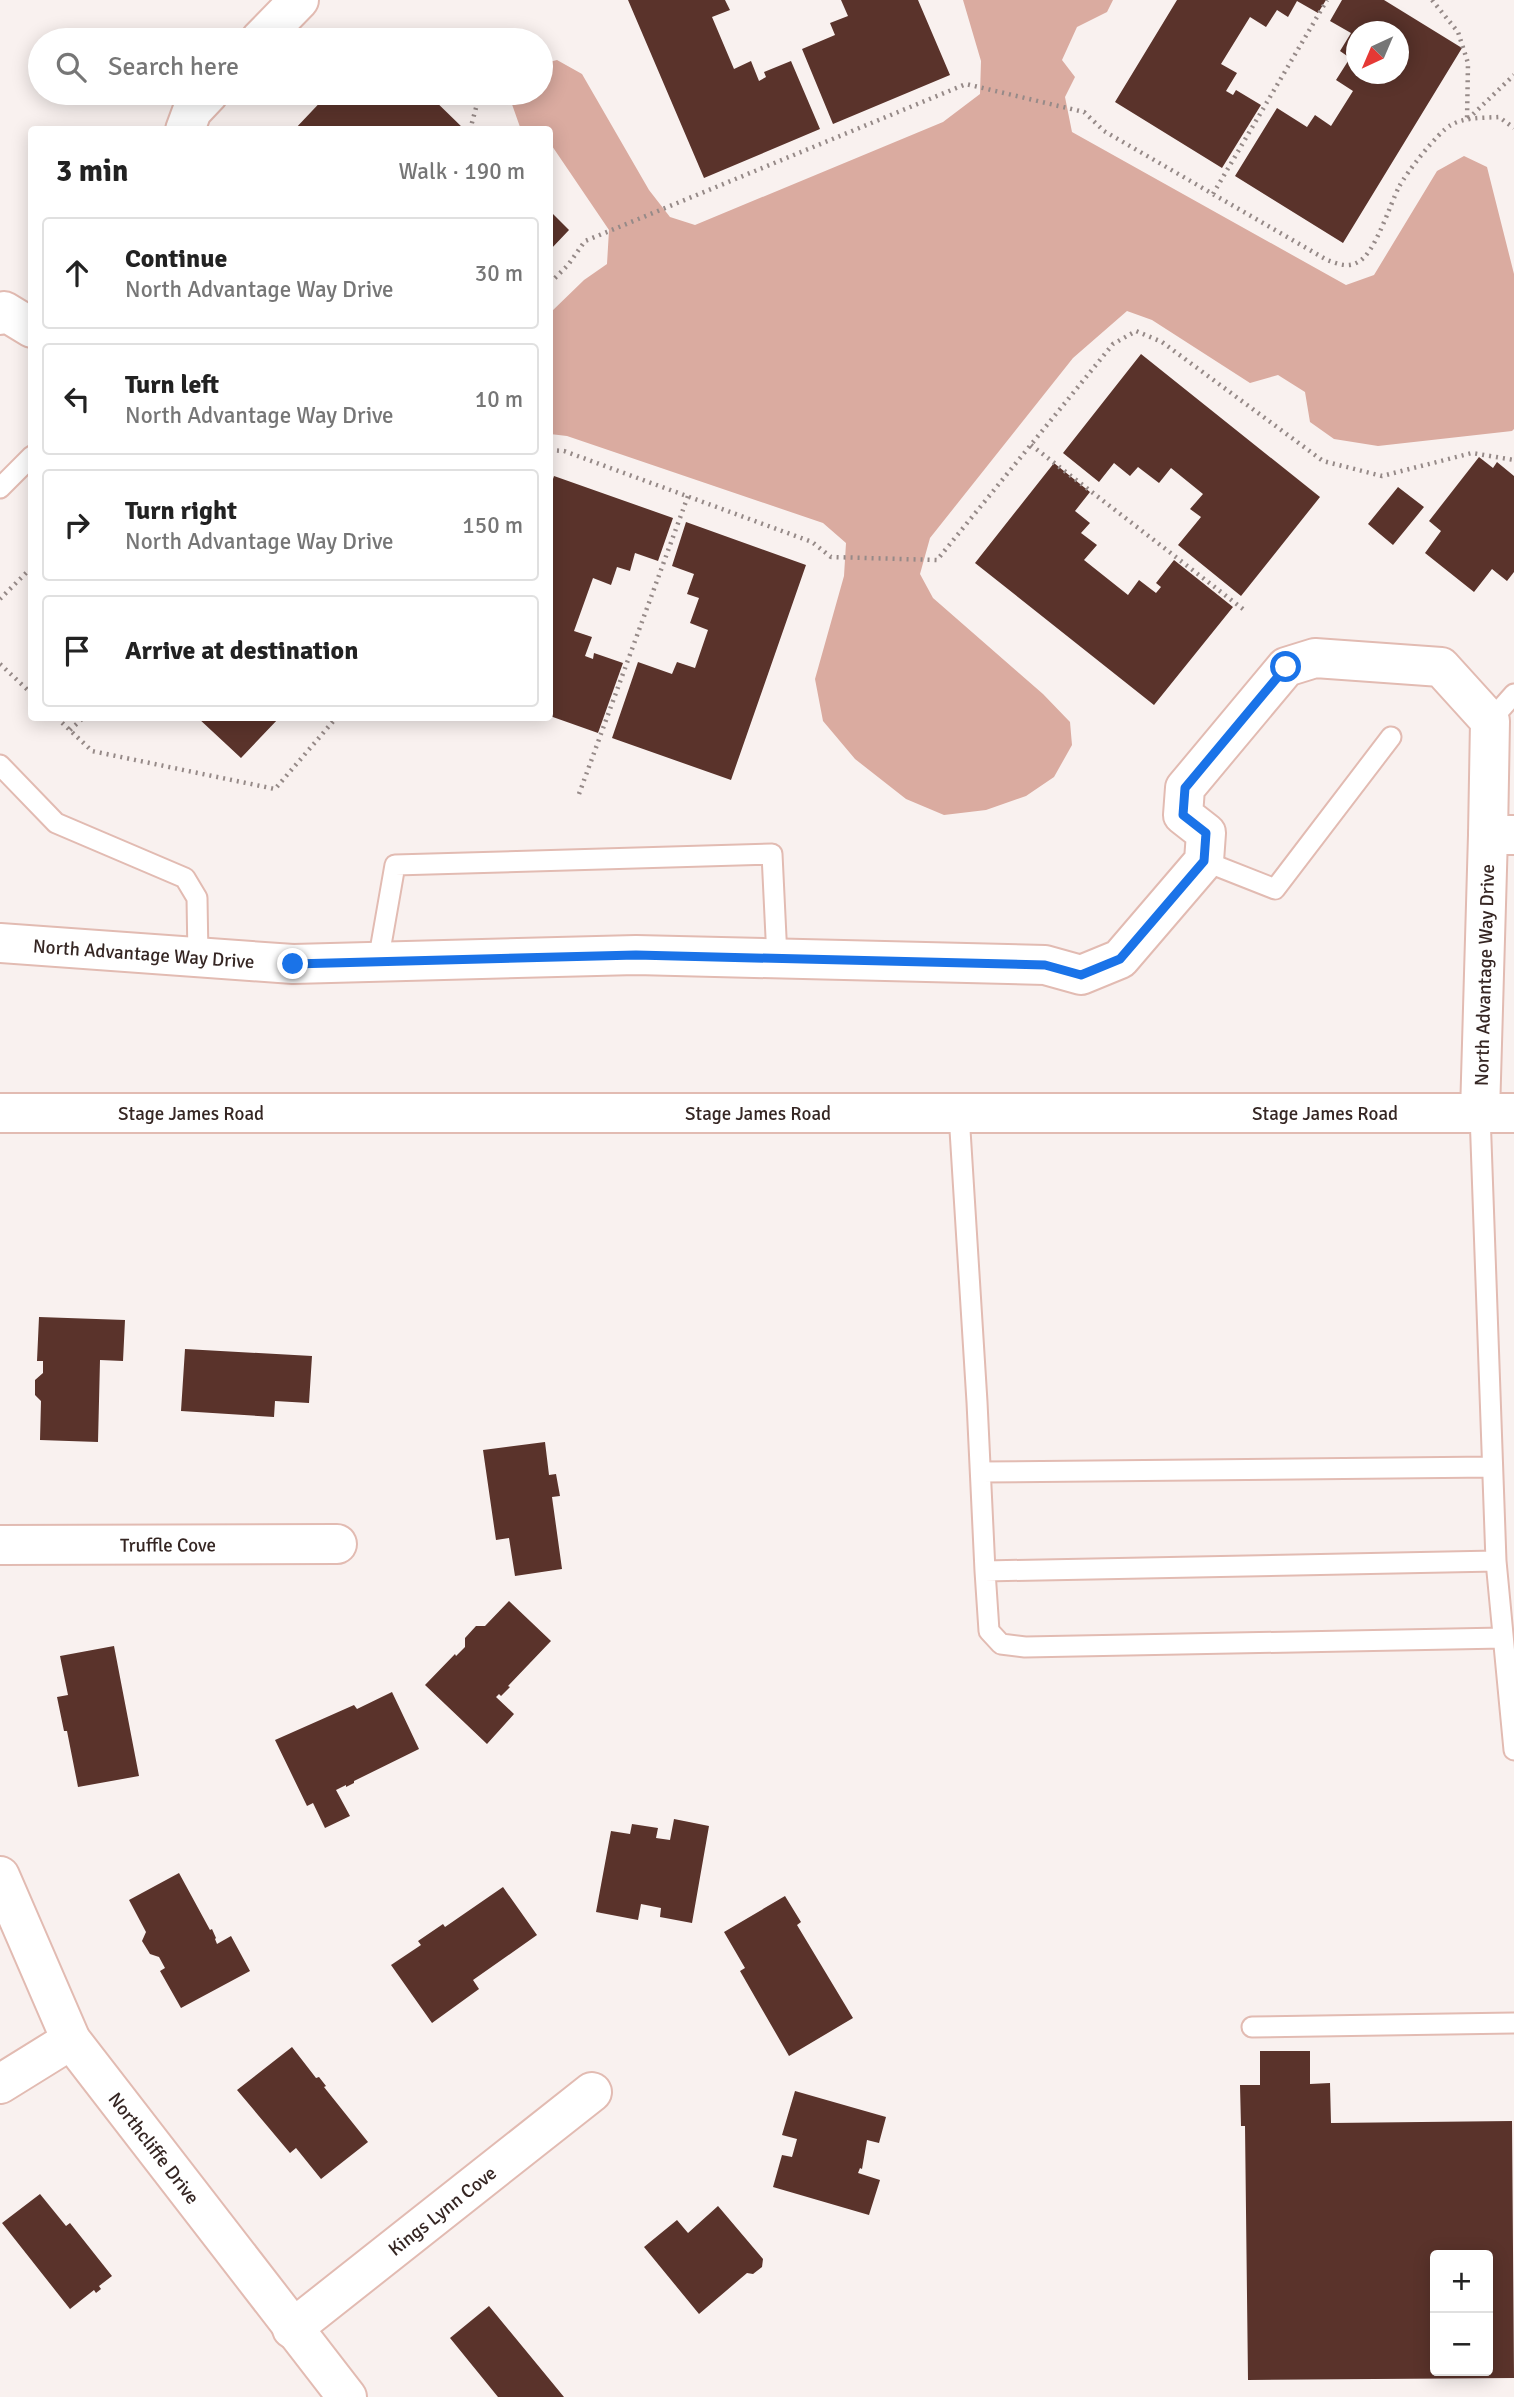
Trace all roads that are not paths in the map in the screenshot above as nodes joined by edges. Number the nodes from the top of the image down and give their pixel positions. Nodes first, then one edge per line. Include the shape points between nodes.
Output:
1 (299, 0) edge
2 (272, 28) edge
3 (198, 105) edge
4 (186, 126) edge
5 (0, 315) edge
6 (28, 326) edge
7 (28, 460) edge
8 (0, 488) edge
9 (1502, 707) edge
10 (1391, 737) dead end
11 (0, 765) edge
12 (1501, 835) edge
13 (1204, 861) junction
14 (0, 943) edge
15 (198, 957) junction
16 (777, 958) junction
17 (378, 962) junction
18 (0, 1113) edge
19 (1497, 1113) edge
20 (959, 1114) junction
21 (1492, 1467) junction
22 (981, 1472) junction
23 (337, 1544) dead end
24 (0, 1545) edge
25 (1496, 1561) junction
26 (985, 1571) junction
27 (1503, 1638) junction
28 (1514, 1750) edge
29 (0, 1875) edge
30 (1514, 2024) edge
31 (1252, 2027) dead end
32 (71, 2040) junction
33 (0, 2084) edge
34 (592, 2092) dead end
35 (292, 2329) junction
36 (347, 2397) edge

1 - 2 street
3 - 4 street
5 - 6 street via 4,312
7 - 8 lane
9 - 12 street, North Advantage Way Drive
9 - 13 street, North Advantage Way Drive via 1441,667 1315,658 1286,667 1185,788 1183,815 1206,833
10 - 13 lane via 1275,889
11 - 15 lane via 57,824 185,878 197,898
12 - 19 street, North Advantage Way Drive
13 - 16 street, North Advantage Way Drive via 1120,959 1081,975 1045,965
14 - 15 street, North Advantage Way Drive
15 - 17 street, North Advantage Way Drive via 293,964
16 - 17 street, North Advantage Way Drive via 636,955
16 - 17 lane via 772,854 395,865
18 - 20 street, Stage James Road
19 - 20 street, Stage James Road
19 - 21 lane
20 - 22 lane
21 - 22 lane
21 - 25 lane
22 - 26 lane
23 - 24 street, Truffle Cove
25 - 26 lane
25 - 27 lane
26 - 27 lane via 989,1632 1001,1644
27 - 28 lane
29 - 32 street, Northcliffe Drive
30 - 31 lane
32 - 33 street
32 - 35 street, Northcliffe Drive
34 - 35 street, Kings Lynn Cove
35 - 36 street, Northcliffe Drive

